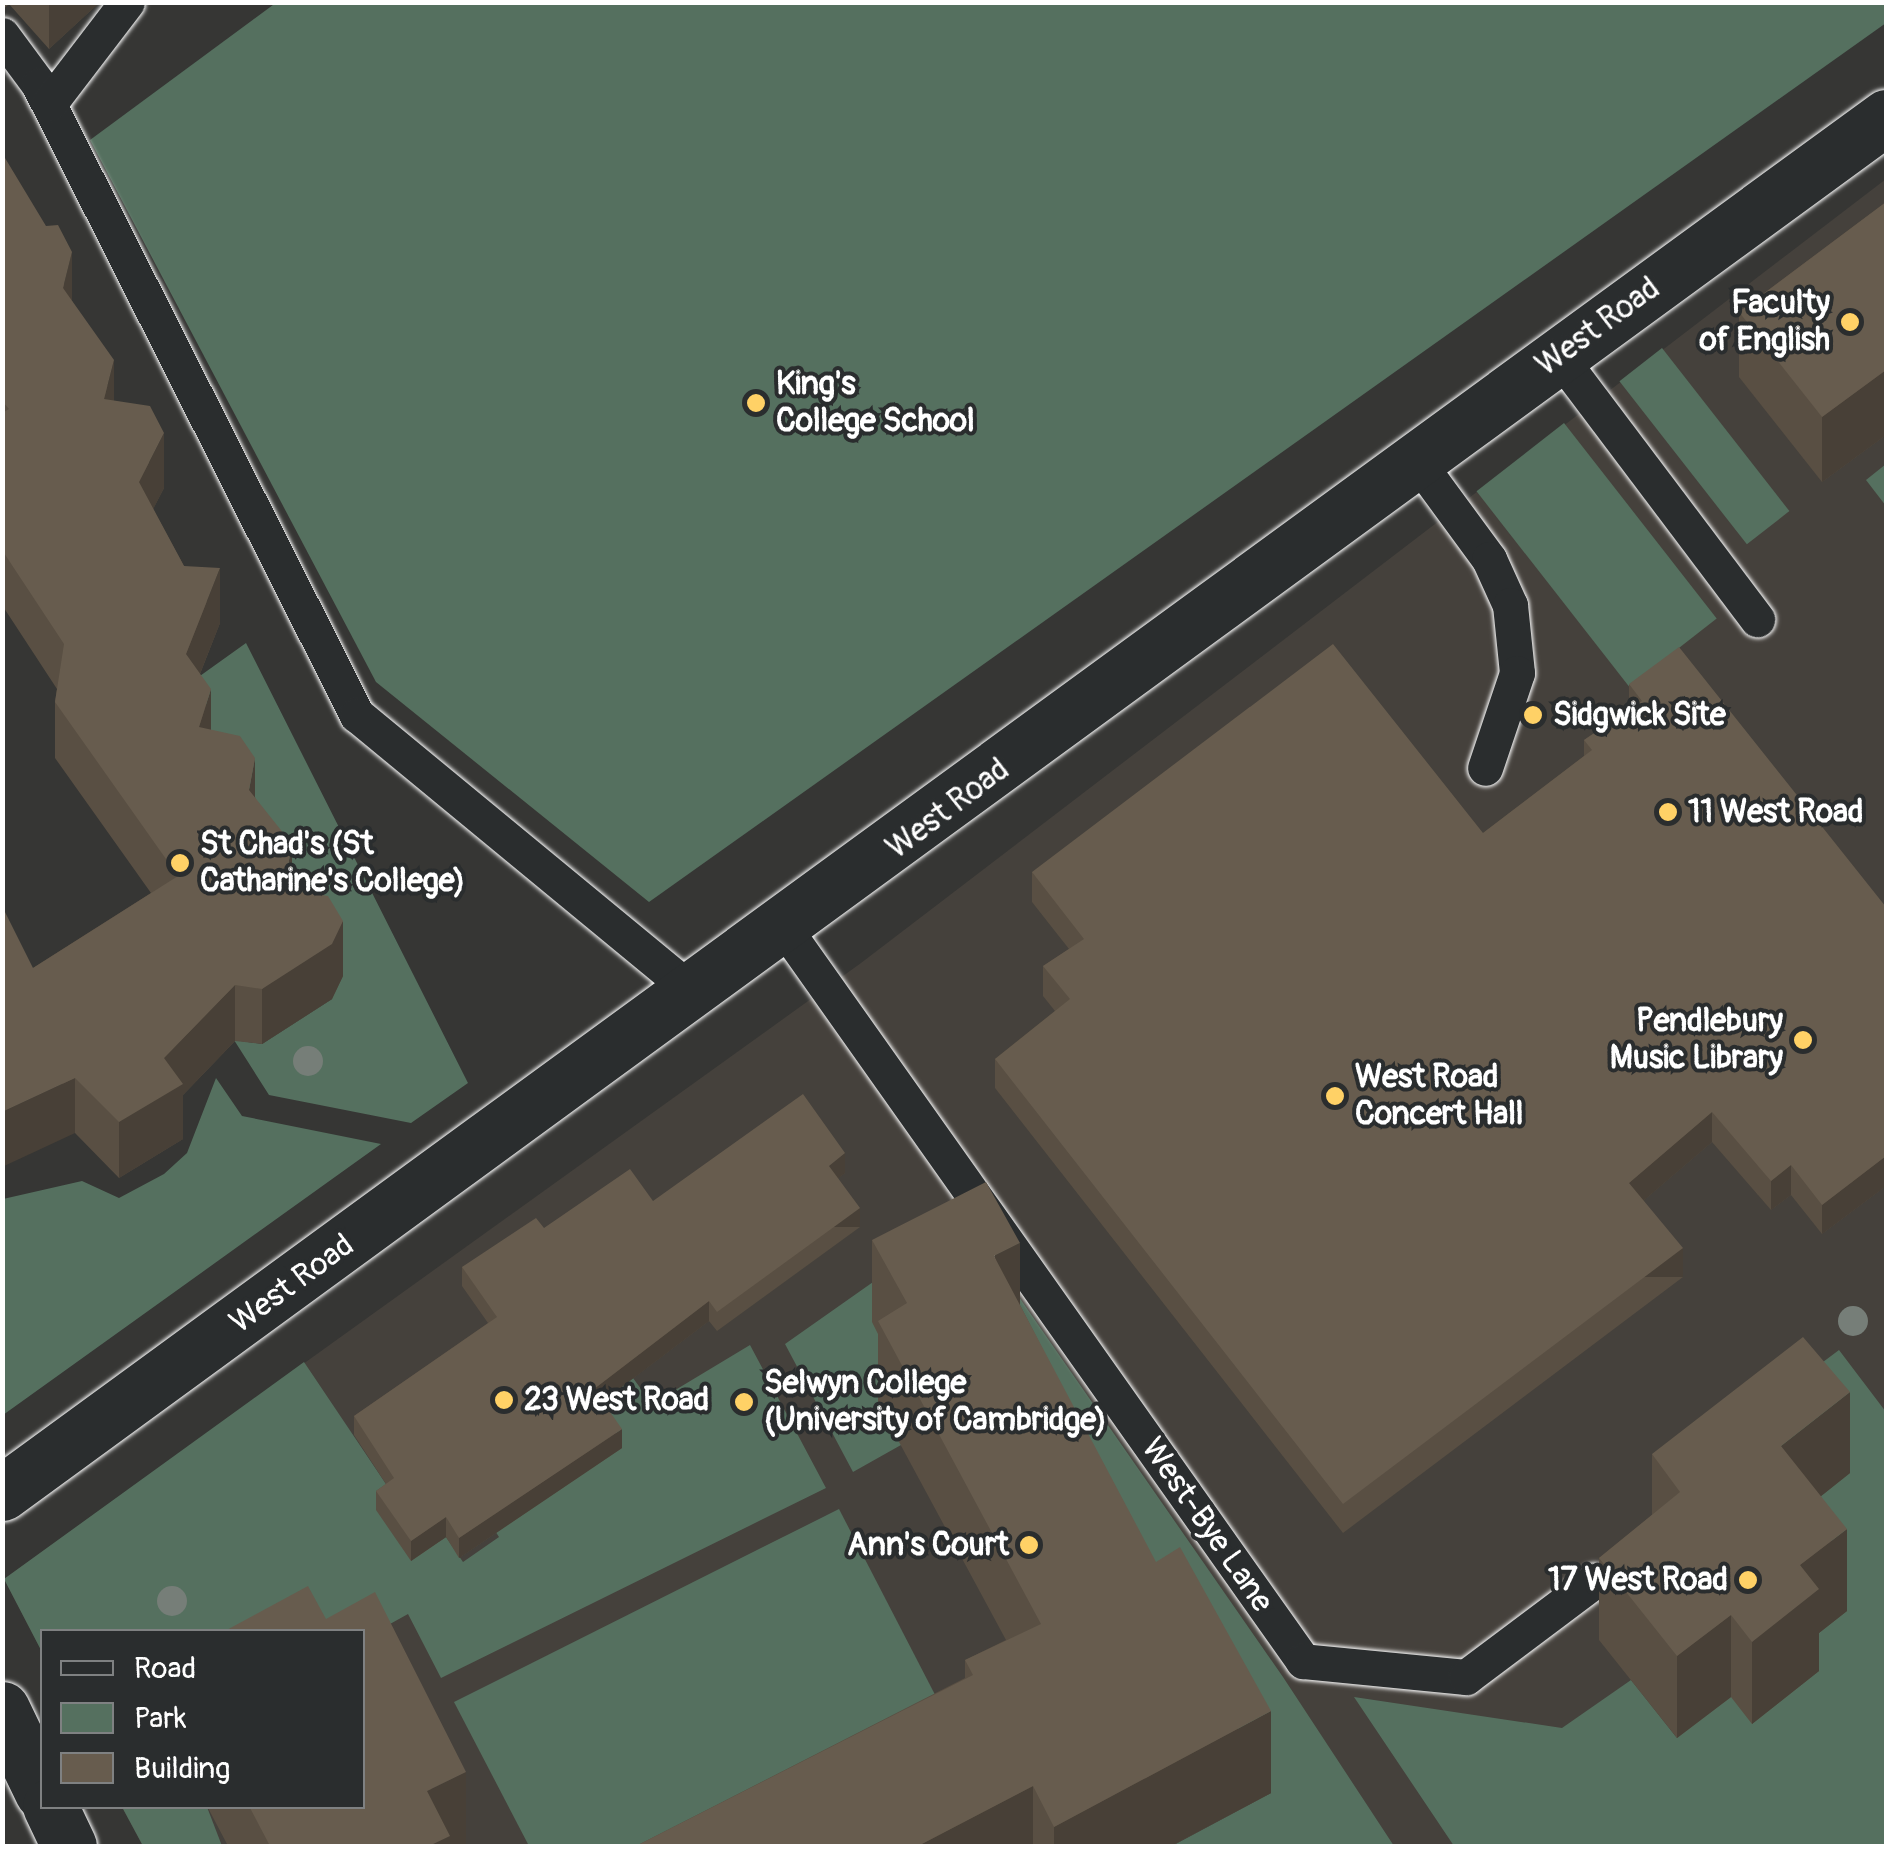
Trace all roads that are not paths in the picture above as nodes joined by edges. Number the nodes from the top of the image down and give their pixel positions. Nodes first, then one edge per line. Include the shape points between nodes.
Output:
1 (126, 2) edge
2 (2, 35) edge
3 (49, 104) junction
4 (1886, 117) edge
5 (1558, 356) junction
6 (1418, 461) junction
7 (1758, 619) dead end
8 (1485, 768) dead end
9 (786, 929) junction
10 (695, 994) junction
11 (2, 1493) edge
12 (1594, 1581) dead end
13 (2, 1709) edge
14 (40, 1788) edge
15 (51, 1809) edge
16 (69, 1846) edge

1 - 3 lane
2 - 3 lane
3 - 10 lane via 357,715
4 - 5 street, West Road
5 - 6 street, West Road
5 - 7 lane
6 - 8 lane via 1490,560 1510,605 1518,673
6 - 9 street, West Road
9 - 10 street, West Road
9 - 12 lane, West-Bye Lane via 1304,1661 1466,1677
10 - 11 street, West Road
13 - 14 street
15 - 16 street

